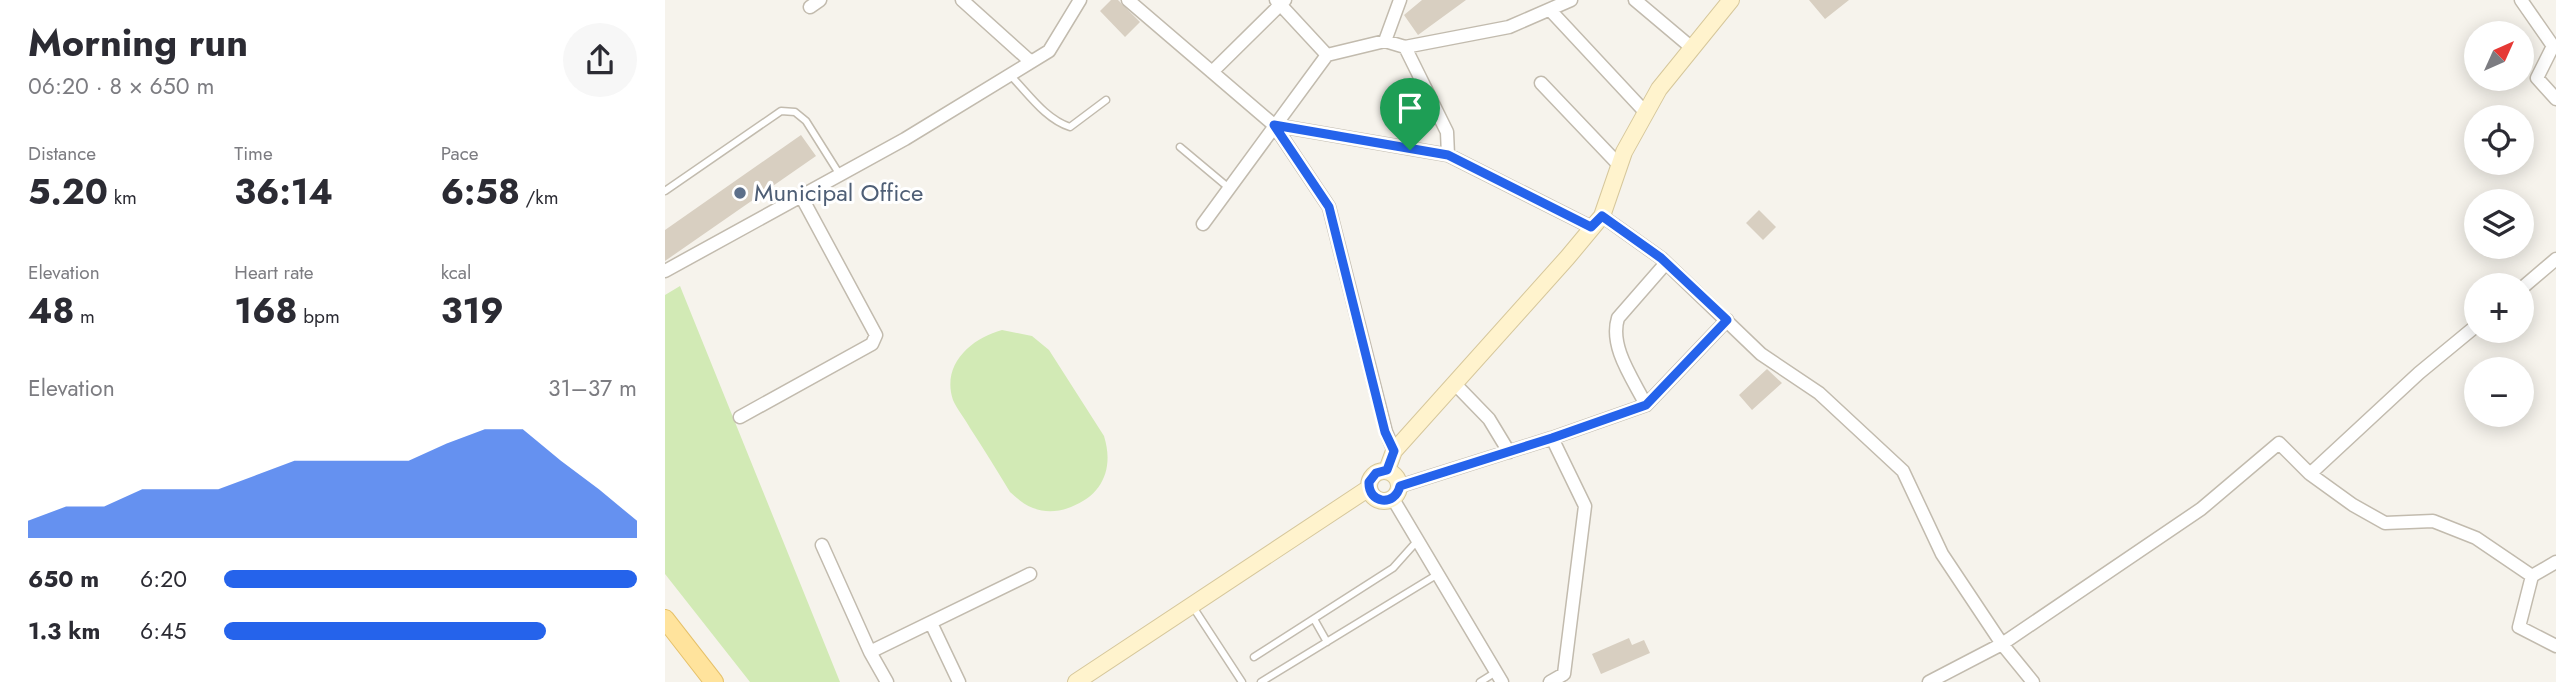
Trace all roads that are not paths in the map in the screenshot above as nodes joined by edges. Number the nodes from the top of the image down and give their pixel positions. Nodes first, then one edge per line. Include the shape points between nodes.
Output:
1 (962, 0) edge
2 (1080, 0) edge
3 (1128, 0) edge
4 (1400, 0) edge
5 (1571, 0) edge
6 (1635, 0) edge
7 (1731, 0) edge
8 (2521, 0) edge
9 (1280, 1) edge
10 (1550, 10) junction
11 (1385, 41) junction
12 (2554, 46) edge
13 (1405, 47) junction
14 (1692, 48) junction
15 (1327, 55) junction
16 (1031, 62) junction
17 (1212, 72) junction
18 (1010, 75) junction
19 (1541, 83) dead end
20 (2556, 99) edge
21 (1105, 100) dead end
22 (1646, 113) junction
23 (1274, 125) junction
24 (1180, 147) dead end
25 (1448, 155) junction
26 (1620, 166) junction
27 (840, 175) junction
28 (1229, 188) junction
29 (665, 191) edge
30 (801, 196) junction
31 (1596, 222) junction
32 (1203, 224) dead end
33 (2556, 260) edge
34 (1666, 263) junction
35 (665, 271) edge
36 (2534, 278) edge
37 (1727, 320) junction
38 (2464, 336) edge
39 (1455, 384) junction
40 (1646, 405) junction
41 (740, 417) dead end
42 (1552, 438) junction
43 (1394, 451) junction
44 (1509, 452) junction
45 (1387, 470) junction
46 (2310, 474) junction
47 (1369, 488) junction
48 (1397, 492) junction
49 (1418, 540) junction
50 (822, 545) dead end
51 (2556, 562) edge
52 (1030, 574) dead end
53 (1438, 574) junction
54 (2532, 576) junction
55 (1192, 605) junction
56 (665, 619) edge
57 (1314, 619) junction
58 (931, 624) junction
59 (1327, 642) junction
60 (2002, 644) junction
61 (2556, 646) edge
62 (870, 652) junction
63 (1254, 657) dead end
64 (1499, 677) edge
65 (715, 682) edge
66 (887, 682) edge
67 (959, 682) edge
68 (1076, 682) edge
69 (1242, 682) edge
70 (1261, 682) edge
71 (1480, 682) edge
72 (1550, 682) edge
73 (1929, 682) edge
74 (2033, 682) edge

1 - 16 street
2 - 16 street via 1049,51
3 - 17 street
4 - 11 street
5 - 10 street
6 - 14 street
7 - 14 main road
8 - 12 street
9 - 15 street
9 - 17 street
10 - 13 street via 1509,27
10 - 22 street
11 - 13 street
11 - 15 street
12 - 20 street via 2537,78
13 - 25 street via 1447,132
14 - 22 main road
15 - 23 street
16 - 18 street
17 - 23 street
18 - 21 lane via 1058,124 1070,127
18 - 27 street
19 - 26 street
22 - 26 main road
23 - 25 street
23 - 28 street
23 - 43 street via 1329,207 1385,432
24 - 28 lane
25 - 31 street
26 - 31 main road
27 - 29 lane via 806,121 795,112 781,111
27 - 30 street
28 - 32 street
30 - 35 street
30 - 41 street via 875,339
31 - 34 street
31 - 39 main road
33 - 36 street
34 - 37 street
34 - 40 street via 1618,318 1615,328 1617,345
37 - 40 street
37 - 60 street via 1761,354 1819,393 1903,471 1942,554
38 - 46 street
39 - 43 main road
39 - 44 street via 1489,419
40 - 42 street
42 - 44 street
42 - 72 street via 1585,506 1564,674
43 - 45 main road
44 - 48 street
45 - 47 main road via 1371,477
45 - 48 main road via 1399,479
46 - 54 street via 2385,523 2433,521 2476,538
46 - 60 street via 2279,443 2201,509
47 - 48 main road via 1378,500 1386,501
47 - 55 main road
48 - 49 street
49 - 53 street
49 - 57 lane via 1393,568
50 - 62 street
51 - 54 street
52 - 58 street
53 - 59 lane
53 - 64 street
54 - 61 street via 2519,627
55 - 68 main road
55 - 69 lane
56 - 65 main road
57 - 59 lane
57 - 63 lane
58 - 62 street
58 - 67 street
59 - 70 lane
60 - 73 street
60 - 74 street
62 - 66 street
64 - 71 lane

